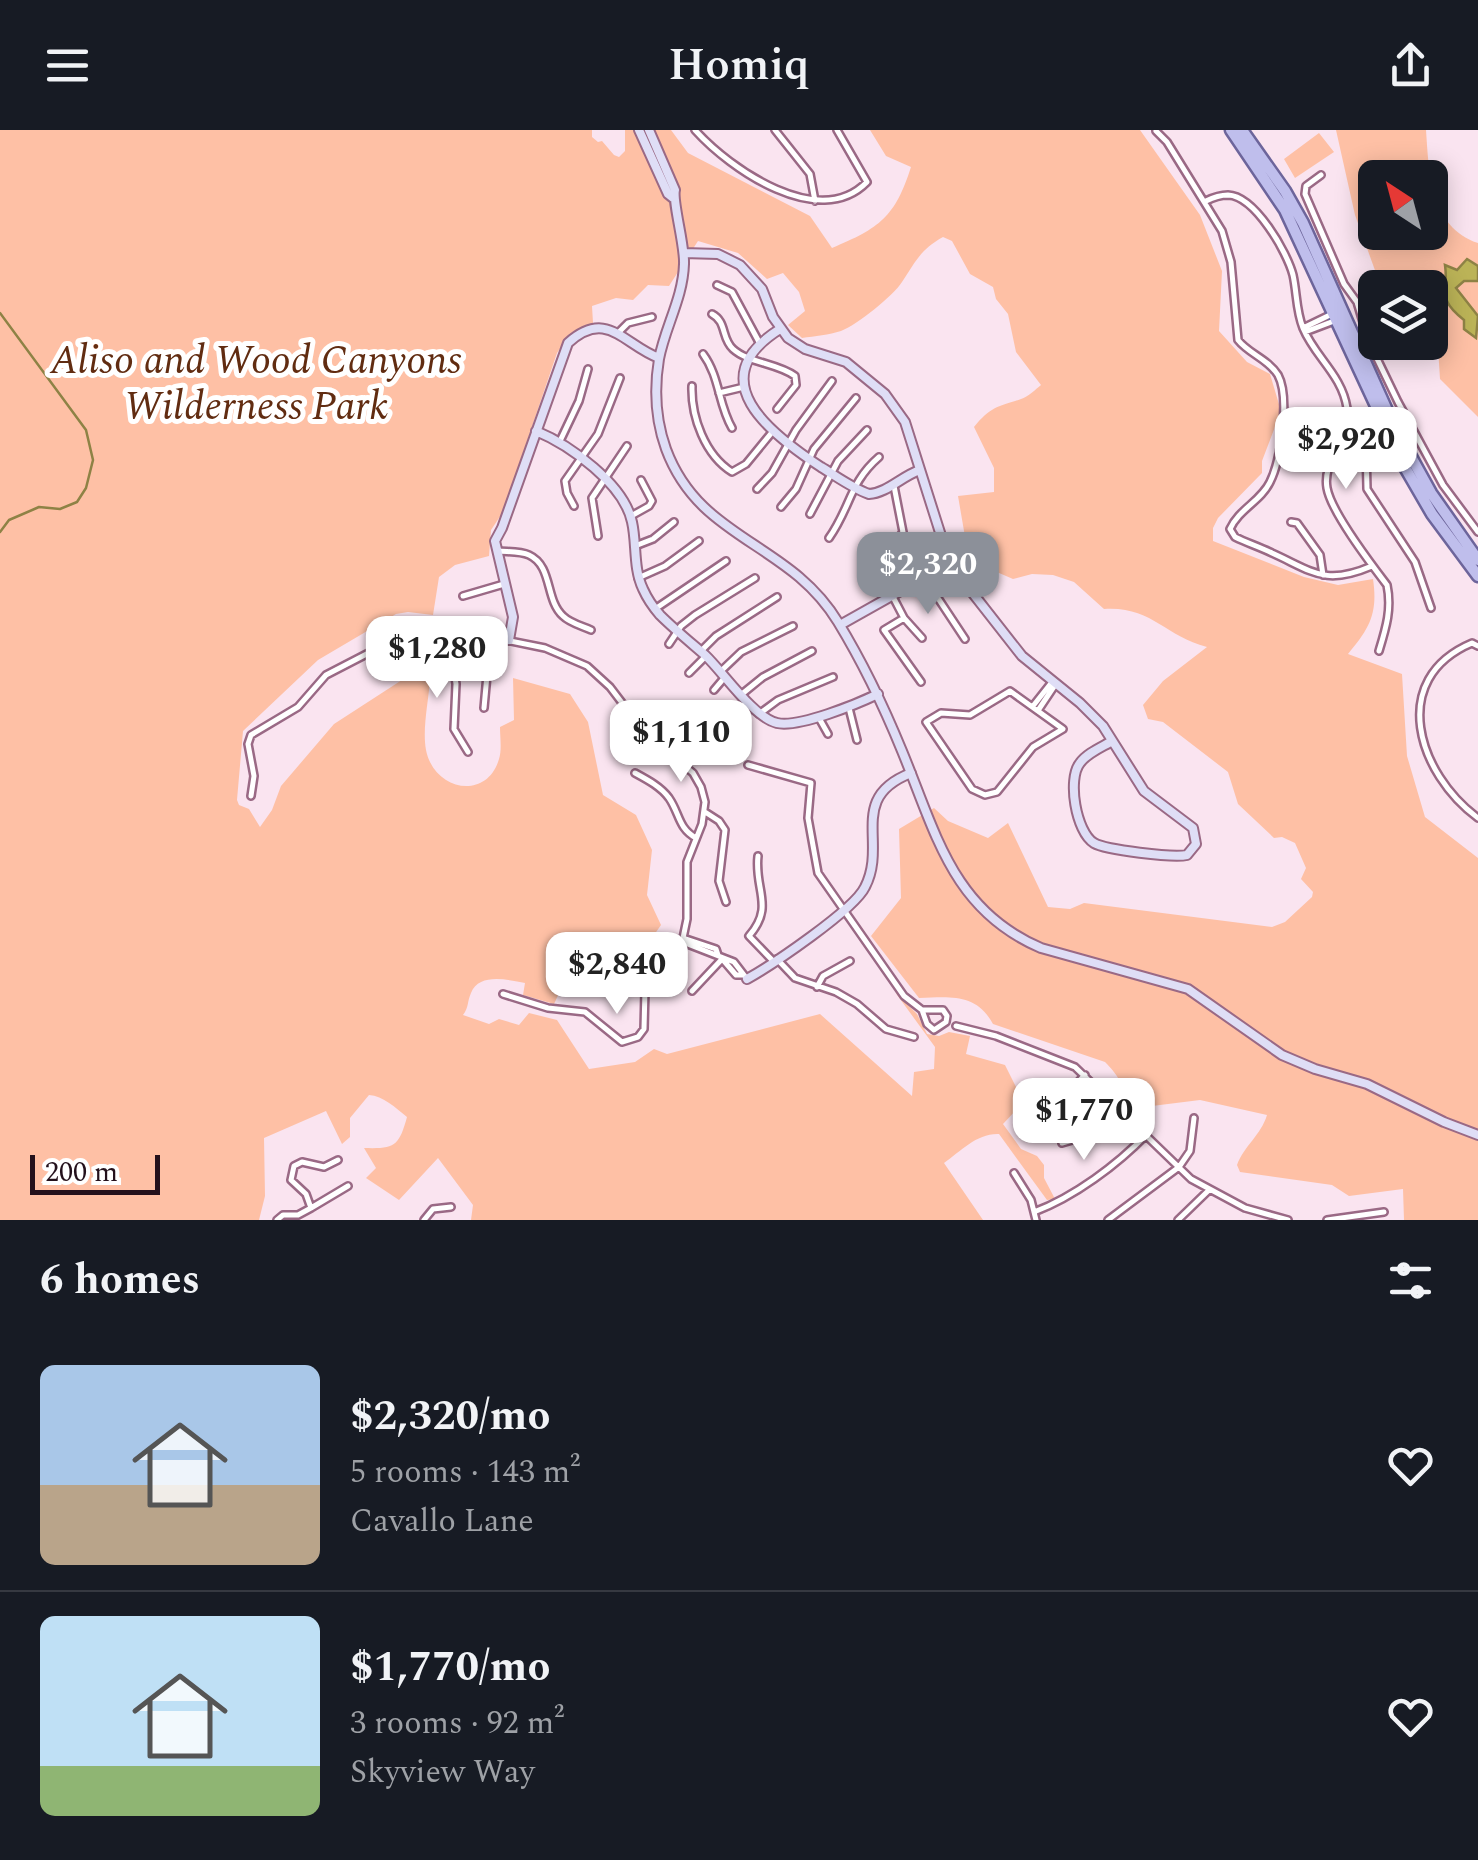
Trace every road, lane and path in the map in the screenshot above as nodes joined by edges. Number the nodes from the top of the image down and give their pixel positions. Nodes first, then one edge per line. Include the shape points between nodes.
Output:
1 (640, 130) edge
2 (648, 130) edge
3 (695, 130) edge
4 (776, 130) edge
5 (836, 130) edge
6 (1156, 130) edge
7 (1231, 130) edge
8 (1242, 130) edge
9 (1321, 175) dead end
10 (673, 198) junction
11 (815, 201) junction
12 (1206, 201) junction
13 (684, 252) junction
14 (717, 285) dead end
15 (1358, 305) edge
16 (1358, 306) edge
17 (712, 314) dead end
18 (1338, 316) junction
19 (652, 317) dead end
20 (780, 329) junction
21 (1304, 330) junction
22 (618, 333) junction
23 (759, 342) junction
24 (704, 354) dead end
25 (748, 355) junction
26 (660, 358) junction
27 (1378, 360) edge
28 (588, 369) dead end
29 (620, 378) dead end
30 (832, 382) dead end
31 (692, 386) dead end
32 (744, 387) junction
33 (719, 394) junction
34 (856, 398) dead end
35 (777, 409) dead end
36 (732, 428) dead end
37 (536, 430) junction
38 (772, 430) junction
39 (867, 430) dead end
40 (1346, 432) junction
41 (558, 444) junction
42 (788, 445) junction
43 (627, 446) dead end
44 (879, 456) dead end
45 (808, 458) junction
46 (582, 460) junction
47 (920, 470) junction
48 (831, 473) junction
49 (605, 477) junction
50 (641, 480) dead end
51 (893, 484) junction
52 (853, 486) junction
53 (758, 489) dead end
54 (574, 506) dead end
55 (780, 508) dead end
56 (810, 514) dead end
57 (631, 516) junction
58 (674, 522) dead end
59 (1291, 522) dead end
60 (1478, 532) edge
61 (598, 536) dead end
62 (829, 538) dead end
63 (699, 541) dead end
64 (635, 546) junction
65 (498, 550) junction
66 (869, 552) dead end
67 (1478, 560) edge
68 (726, 561) dead end
69 (952, 562) junction
70 (1372, 566) junction
71 (1323, 575) junction
72 (1478, 576) edge
73 (924, 577) junction
74 (638, 578) junction
75 (755, 578) dead end
76 (506, 583) junction
77 (892, 595) junction
78 (463, 596) dead end
79 (777, 598) dead end
80 (1431, 608) dead end
81 (655, 609) junction
82 (904, 618) junction
83 (840, 625) junction
84 (793, 626) dead end
85 (592, 630) dead end
86 (678, 631) junction
87 (449, 635) junction
88 (481, 635) junction
89 (922, 638) dead end
90 (964, 639) dead end
91 (509, 640) junction
92 (670, 644) dead end
93 (1475, 644) edge
94 (812, 651) dead end
95 (1379, 651) dead end
96 (703, 653) junction
97 (689, 673) dead end
98 (724, 673) junction
99 (832, 676) dead end
100 (922, 682) dead end
101 (1054, 684) junction
102 (714, 690) dead end
103 (876, 692) junction
104 (742, 694) junction
105 (848, 705) junction
106 (484, 708) dead end
107 (1036, 708) junction
108 (760, 714) junction
109 (818, 716) junction
110 (828, 734) dead end
111 (857, 740) dead end
112 (1112, 741) junction
113 (468, 752) dead end
114 (748, 765) dead end
115 (911, 772) junction
116 (636, 774) dead end
117 (251, 796) dead end
118 (705, 812) junction
119 (1478, 818) edge
120 (696, 838) junction
121 (758, 856) dead end
122 (726, 902) dead end
123 (842, 911) junction
124 (682, 938) junction
125 (720, 957) junction
126 (775, 960) junction
127 (850, 961) dead end
128 (745, 977) joint
129 (817, 987) junction
130 (692, 991) dead end
131 (503, 994) dead end
132 (922, 1010) junction
133 (951, 1024) junction
134 (914, 1037) dead end
135 (1085, 1075) junction
136 (1025, 1103) dead end
137 (1118, 1108) junction
138 (1194, 1118) dead end
139 (1147, 1134) junction
140 (1478, 1135) edge
141 (1062, 1143) dead end
142 (338, 1160) dead end
143 (1179, 1167) junction
144 (1014, 1173) dead end
145 (348, 1186) dead end
146 (1209, 1190) junction
147 (451, 1207) dead end
148 (310, 1208) junction
149 (1384, 1212) dead end
150 (1035, 1216) edge
151 (277, 1220) edge
152 (424, 1220) edge
153 (1108, 1220) edge
154 (1178, 1220) edge
155 (1288, 1220) edge
156 (1327, 1220) edge

1 - 10 street
2 - 10 street
3 - 11 street via 756,177
4 - 11 street via 810,174
5 - 11 street via 867,182 842,198
6 - 12 street
7 - 18 main road via 1285,210
8 - 18 main road via 1293,205
9 - 15 street via 1305,194
10 - 13 street
12 - 21 street via 1237,197 1272,232 1290,266
12 - 71 street via 1231,262 1238,340 1279,377 1284,405 1271,481 1230,528 1248,544
13 - 20 street via 718,254 740,264 762,290
13 - 26 street
14 - 23 street via 732,292
16 - 18 street
17 - 25 street via 722,321 730,346
18 - 21 street
18 - 67 main road via 1420,476
18 - 72 main road via 1402,464
19 - 22 street
20 - 23 street
20 - 47 street via 795,344 837,358 875,383 904,422
21 - 40 street via 1340,386
22 - 26 street
22 - 37 street via 594,328 568,343
23 - 25 street
24 - 33 street
25 - 32 street
25 - 35 street via 795,376 796,385
26 - 83 street via 658,416 684,485 722,524 801,575
27 - 60 street via 1423,450
28 - 41 street
29 - 46 street
30 - 42 street
31 - 38 street via 704,437 732,472
32 - 33 street
32 - 38 street
33 - 36 street
34 - 45 street
37 - 41 street
37 - 65 street via 496,536
38 - 42 street
39 - 48 street
40 - 70 street via 1326,485
40 - 80 street via 1366,448 1366,489 1415,562
41 - 46 street
42 - 45 street
42 - 53 street
43 - 49 street
44 - 52 street
45 - 48 street
45 - 55 street
46 - 49 street
46 - 54 street via 566,481
47 - 51 street
47 - 69 street
48 - 52 street
48 - 56 street
49 - 57 street
49 - 61 street via 592,498
50 - 57 street via 652,501
51 - 52 street via 876,494
51 - 66 street via 903,532
52 - 62 street
57 - 64 street
58 - 64 street
59 - 71 street via 1320,555
63 - 74 street
64 - 74 street
65 - 76 street
65 - 85 street via 534,558 558,611
68 - 81 street
69 - 73 street
69 - 101 street via 1004,636
70 - 71 street
70 - 95 street via 1390,600
73 - 77 street
73 - 90 street
74 - 81 street
75 - 86 street
76 - 78 street
76 - 91 street
77 - 82 street
77 - 83 street
79 - 96 street via 716,636
81 - 86 street
82 - 89 street
82 - 100 street via 884,630
83 - 103 street
84 - 98 street via 742,652
86 - 92 street
86 - 96 street
87 - 88 street
87 - 113 street via 454,730
87 - 117 street via 368,651 326,675 289,714 251,735
88 - 91 street
88 - 106 street
91 - 118 street via 568,656 610,686 645,733 693,773
93 - 119 street via 1434,669 1420,721 1433,769
94 - 104 street
96 - 97 street
96 - 98 street
98 - 102 street
98 - 104 street
99 - 108 street
101 - 107 street
101 - 112 street via 1093,714
103 - 105 street
103 - 115 street
104 - 108 street
105 - 109 street
105 - 111 street
107 - 107 street via 1010,691 970,715 941,713 928,727 972,789 985,795 997,792 1022,758 1063,729
108 - 109 street via 781,724
109 - 110 street
112 - 112 street via 1074,771 1088,839 1187,855 1196,844 1192,828 1144,791
114 - 123 street via 811,783 808,818 818,873
115 - 123 street via 886,787 874,806 868,880
115 - 140 street via 954,875 1002,928 1041,948 1188,989 1282,1055 1367,1084
116 - 120 street via 664,792 681,827
118 - 120 street
118 - 122 street via 725,830 719,882
120 - 124 street via 687,862
121 - 126 street via 764,910 748,936
123 - 126 street
123 - 132 street via 904,996
124 - 125 street
124 - 131 street via 645,990 644,1029 632,1040 614,1038 585,1012
125 - 128 street
125 - 130 street
126 - 128 street
126 - 129 street
127 - 129 street
129 - 134 street via 857,1004 886,1029
132 - 133 street via 943,1010
132 - 133 street via 934,1030
133 - 135 street via 1034,1049
135 - 136 street via 1060,1096
135 - 137 street
137 - 139 street
137 - 141 street via 1086,1136
138 - 143 street via 1190,1151
139 - 143 street
139 - 150 street
142 - 148 street via 292,1168 292,1182
143 - 146 street
143 - 153 street
144 - 150 street
145 - 148 street
146 - 154 street
146 - 155 street
147 - 152 street via 434,1209
148 - 151 street
149 - 156 street

